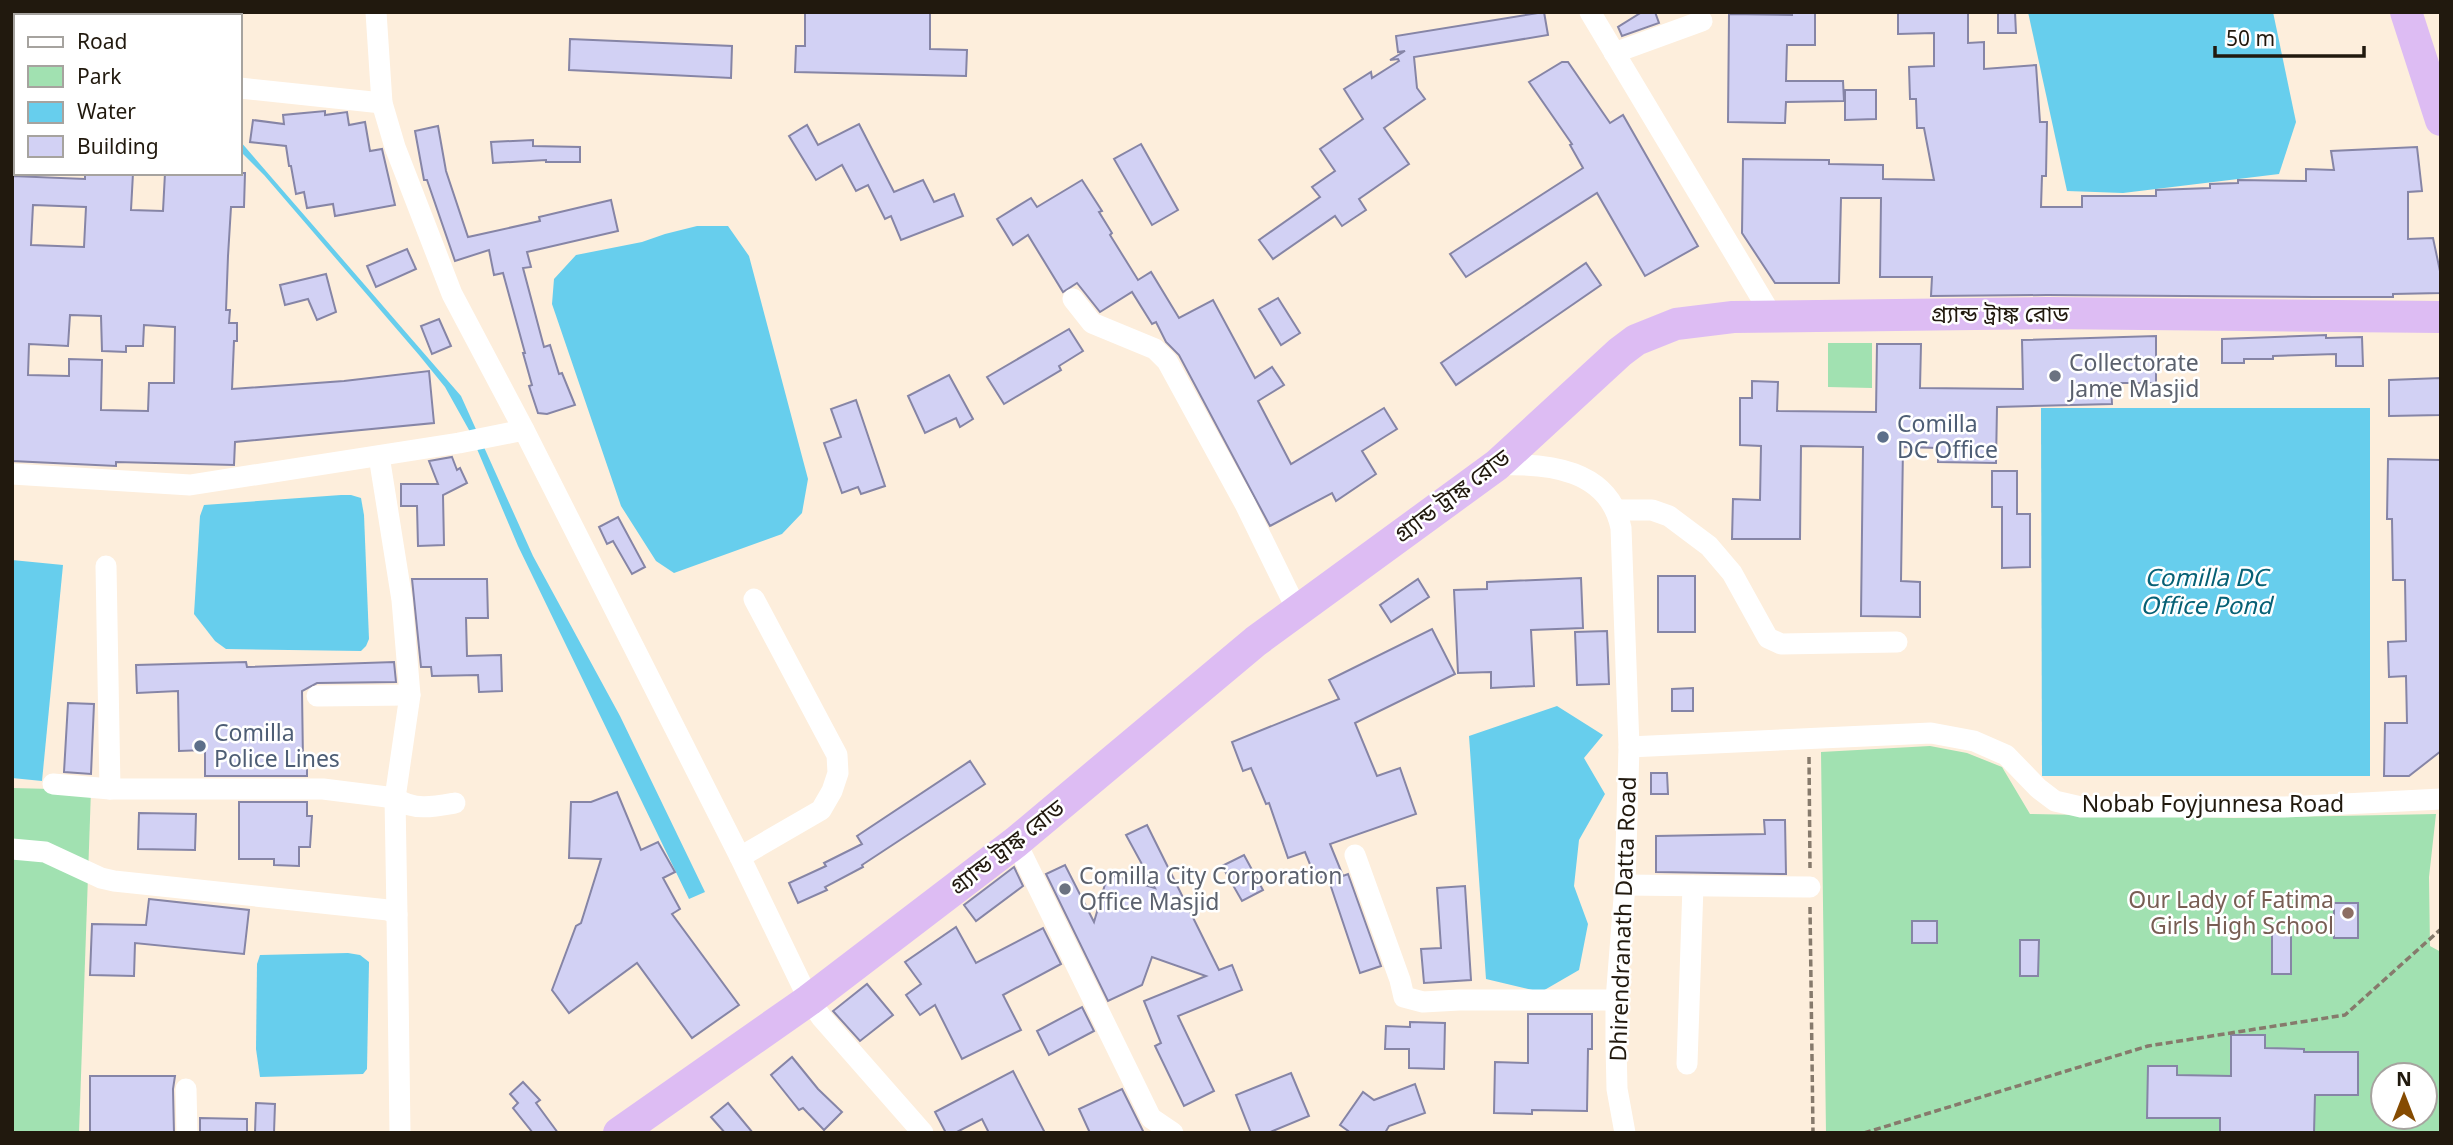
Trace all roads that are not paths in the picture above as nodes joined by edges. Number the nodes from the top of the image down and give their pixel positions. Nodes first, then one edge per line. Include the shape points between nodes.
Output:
1 (376, 12) edge
2 (1590, 12) edge
3 (2406, 12) edge
4 (2428, 12) edge
5 (1702, 21) dead end
6 (1614, 53) junction
7 (2441, 53) edge
8 (242, 88) edge
9 (382, 103) junction
10 (2441, 120) edge
11 (1073, 299) dead end
12 (1772, 316) junction
13 (2441, 317) edge
14 (513, 432) junction
15 (379, 456) junction
16 (1497, 465) junction
17 (12, 474) edge
18 (1617, 510) junction
19 (106, 566) dead end
20 (754, 599) dead end
21 (1297, 610) junction
22 (1897, 642) dead end
23 (410, 695) junction
24 (317, 696) dead end
25 (1629, 747) junction
26 (53, 783) dead end
27 (110, 789) junction
28 (395, 798) junction
29 (2441, 799) edge
30 (455, 803) dead end
31 (1016, 842) junction
32 (12, 849) edge
33 (1355, 855) dead end
34 (740, 857) junction
35 (1625, 885) junction
36 (1693, 886) junction
37 (1810, 887) road end
38 (397, 915) junction
39 (808, 1000) junction
40 (1616, 1000) junction
41 (1687, 1064) dead end
42 (186, 1089) dead end
43 (187, 1133) edge
44 (400, 1133) edge
45 (618, 1133) edge
46 (923, 1133) edge
47 (1173, 1133) edge
48 (1625, 1133) edge

1 - 9 street
2 - 6 street
3 - 10 highway
4 - 7 highway
5 - 6 street
6 - 12 street
8 - 9 street
9 - 14 street via 452,294
11 - 21 street via 1092,323 1155,349 1167,361
12 - 13 highway, গ্র্যান্ড ট্রাঙ্ক রোড
12 - 16 highway, গ্র্যান্ড ট্রাঙ্ক রোড via 1696,320 1636,340
14 - 15 street
14 - 34 street
15 - 17 street via 190,485
15 - 23 street
16 - 18 street via 1559,468 1603,491
16 - 21 highway, গ্র্যান্ড ট্রাঙ্ক রোড
18 - 22 street via 1652,510 1669,516 1709,546 1732,572 1774,642
18 - 25 street, Dhirendranath Datta Road
19 - 27 street
20 - 34 street via 837,755 838,773 821,810
21 - 31 highway, গ্র্যান্ড ট্রাঙ্ক রোড
23 - 24 street
23 - 28 street
25 - 29 street, Nobab Foyjunnesa Road via 1931,733 1974,741 2006,755 2055,801 2081,807 2285,807
25 - 35 street, Dhirendranath Datta Road
26 - 27 street
27 - 28 street via 323,789
28 - 30 street via 406,805 429,808
28 - 38 street
31 - 39 highway, গ্র্যান্ড ট্রাঙ্ক রোড
31 - 47 street via 1150,1118
32 - 38 street via 45,852 114,881 388,910
33 - 40 street via 1404,997 1423,1002
34 - 39 street
35 - 36 street
35 - 40 street, Dhirendranath Datta Road
36 - 37 street
36 - 41 street
38 - 44 street
39 - 45 highway, গ্র্যান্ড ট্রাঙ্ক রোড
39 - 46 street
40 - 48 street, Dhirendranath Datta Road via 1617,1089
42 - 43 street

